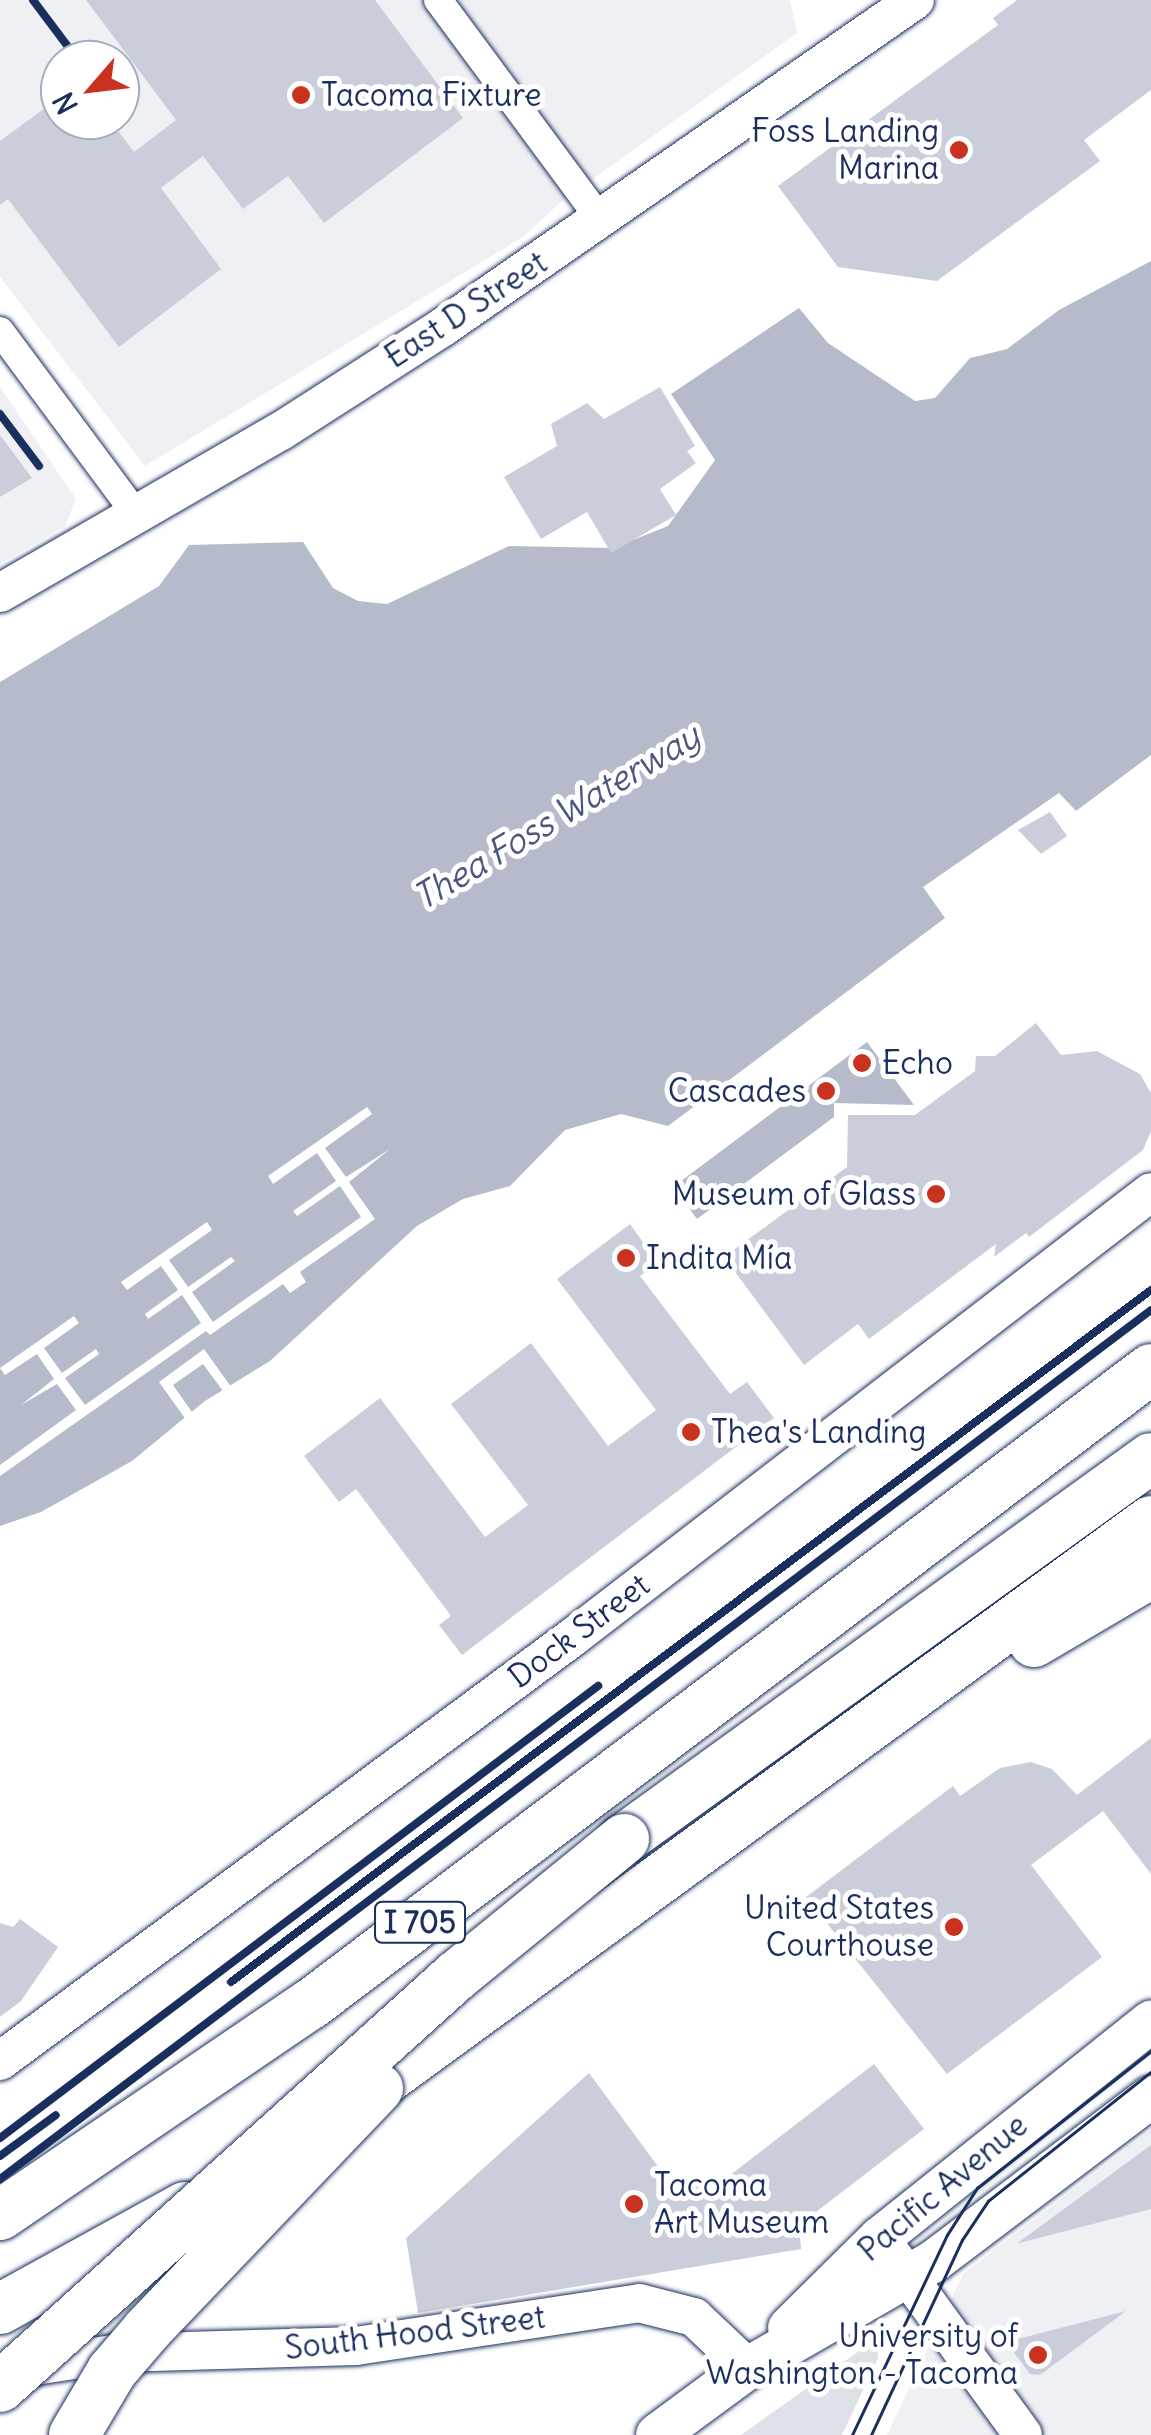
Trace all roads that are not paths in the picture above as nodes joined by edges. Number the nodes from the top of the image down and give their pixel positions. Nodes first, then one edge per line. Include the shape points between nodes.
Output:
1 (438, 0) edge
2 (915, 0) edge
3 (602, 222) junction
4 (0, 331) edge
5 (135, 513) junction
6 (0, 592) edge
7 (1151, 1192) edge
8 (1151, 1368) edge
9 (1151, 1390) edge
10 (1151, 1458) edge
11 (1151, 1521) edge
12 (1151, 1573) edge
13 (824, 1618) junction
14 (786, 1792) junction
15 (624, 1839) junction
16 (1151, 2022) edge
17 (0, 2061) edge
18 (1151, 2098) edge
19 (3, 2213) edge
20 (880, 2238) junction
21 (909, 2278) junction
22 (0, 2307) edge
23 (748, 2368) junction
24 (0, 2374) edge
25 (0, 2387) edge
26 (74, 2435) edge
27 (657, 2435) edge
28 (1024, 2435) edge

1 - 3 street
2 - 3 street, East D Street
3 - 5 street, East D Street via 281,431
4 - 5 street
5 - 6 street, East D Street
7 - 17 street, Dock Street via 651,1578
8 - 13 highway
9 - 13 highway, I 705
10 - 15 highway
11 - 14 highway
12 - 14 highway
13 - 19 highway, I 705 via 311,2004
14 - 22 highway via 390,2079 174,2214
15 - 25 highway, bridge via 456,1976
15 - 26 highway, bridge via 148,2329 112,2371
16 - 20 main road, Pacific Avenue
18 - 21 main road, Pacific Avenue
20 - 21 street
20 - 23 main road, Pacific Avenue
21 - 23 main road, Pacific Avenue
21 - 28 street
23 - 24 street, South Hood Street via 694,2317 639,2304 356,2346 120,2353
23 - 27 main road, Pacific Avenue

